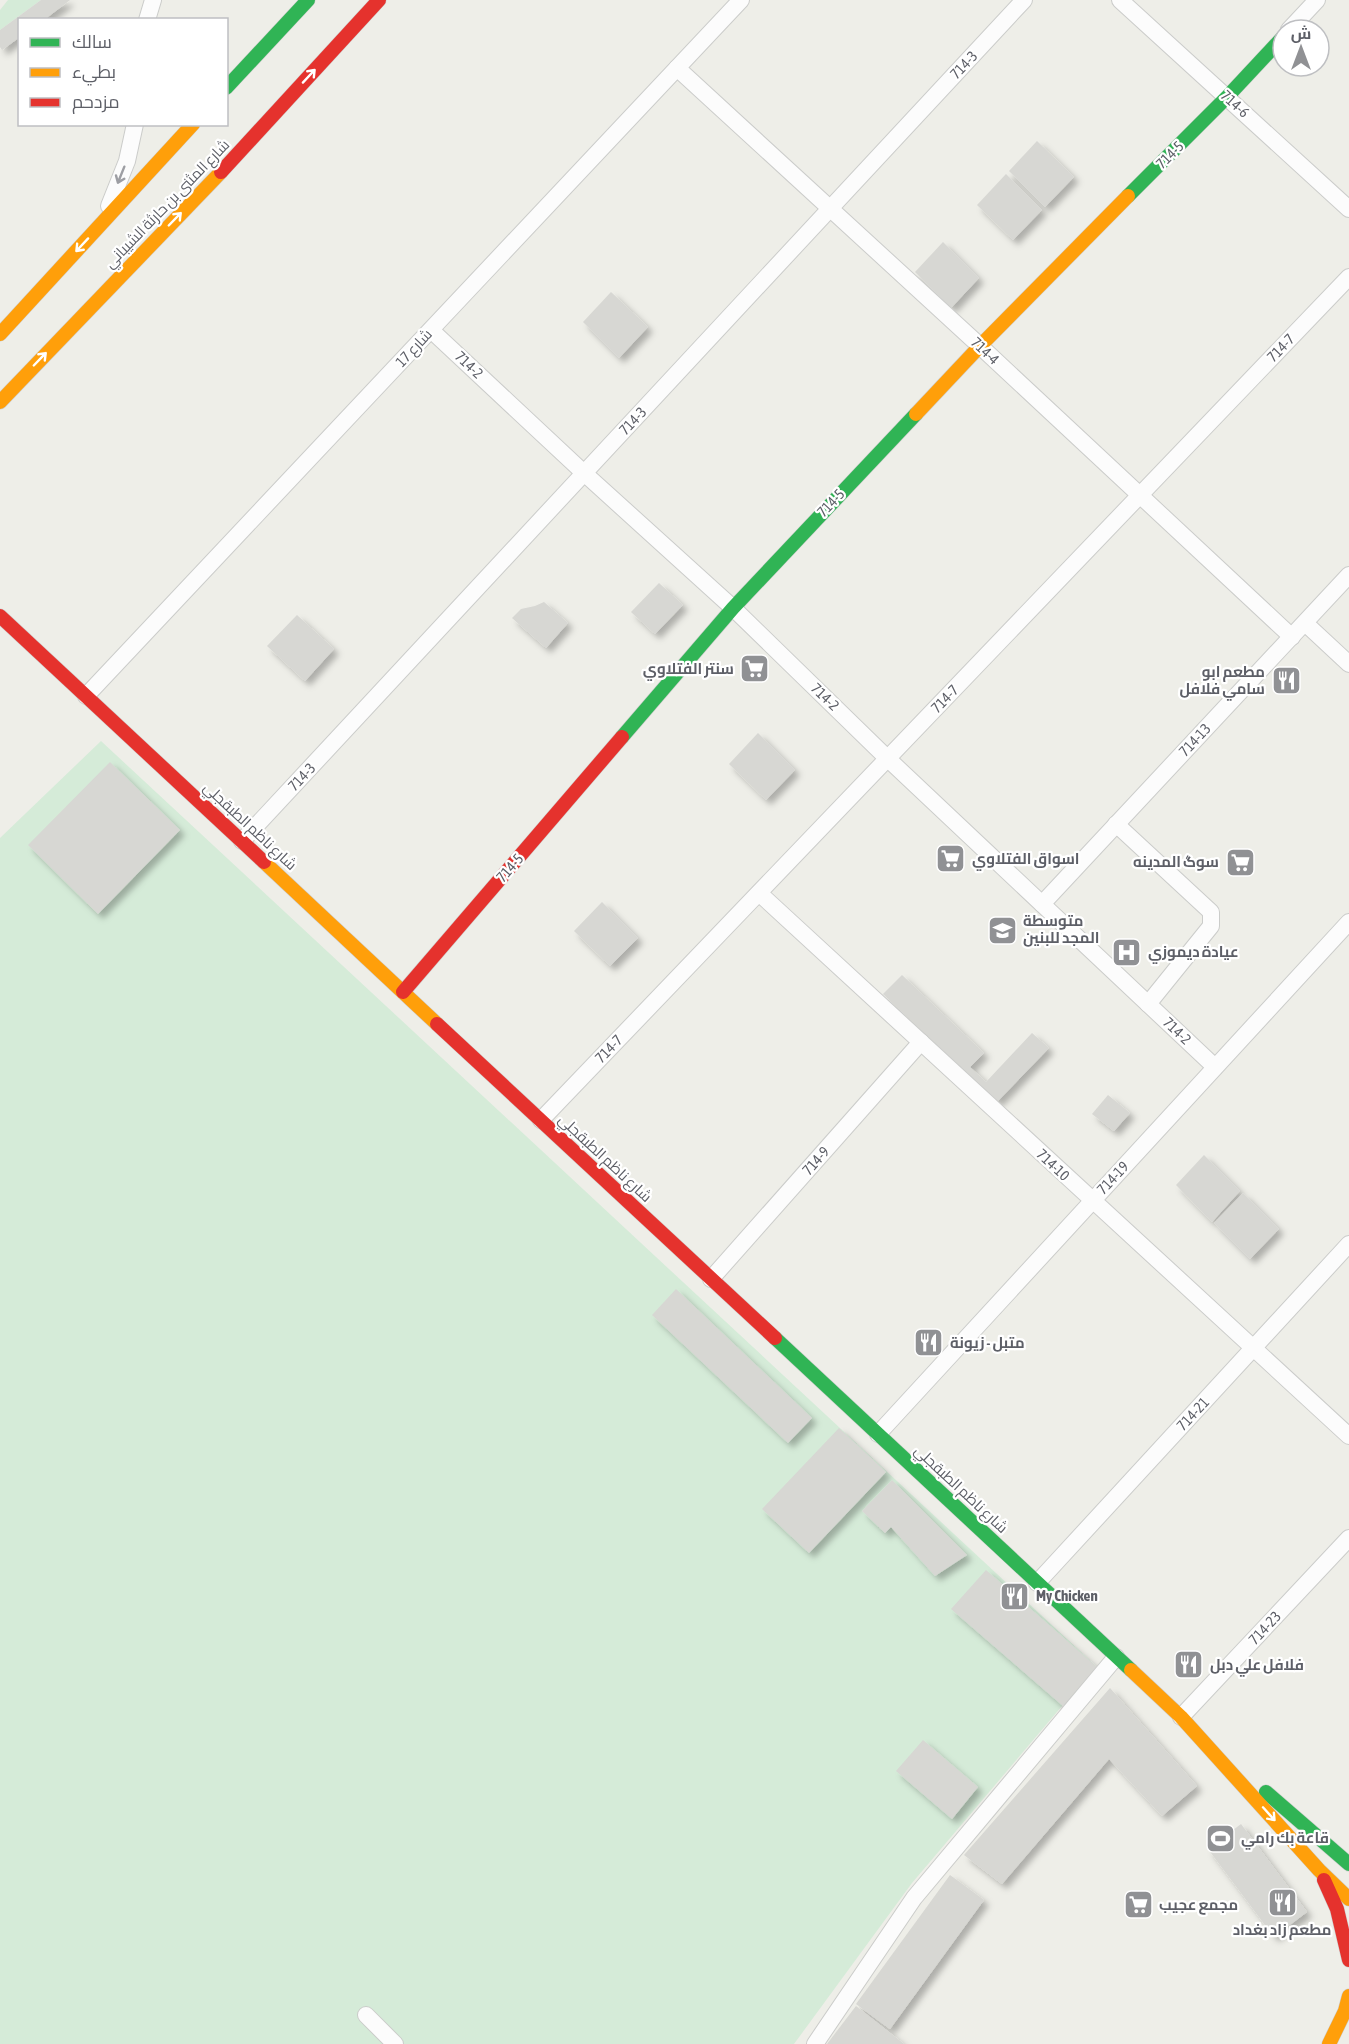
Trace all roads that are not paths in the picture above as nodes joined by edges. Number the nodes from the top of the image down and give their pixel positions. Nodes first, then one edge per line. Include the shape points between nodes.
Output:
1 (140, 0) edge
2 (153, 0) edge
3 (308, 0) edge
4 (379, 0) edge
5 (741, 0) edge
6 (1024, 0) edge
7 (1120, 0) edge
8 (1317, 0) edge
9 (140, 18) edge
10 (148, 18) edge
11 (1300, 18) edge
12 (1271, 50) edge
13 (677, 68) junction
14 (228, 86) edge
15 (1227, 98) junction
16 (135, 126) edge
17 (191, 126) edge
18 (829, 209) junction
19 (1349, 209) edge
20 (102, 223) junction
21 (1349, 277) edge
22 (431, 330) junction
23 (0, 334) edge
24 (980, 346) junction
25 (0, 402) edge
26 (584, 473) junction
27 (1139, 496) junction
28 (1349, 575) edge
29 (733, 608) junction
30 (0, 616) edge
31 (1305, 622) junction
32 (1292, 637) junction
33 (1349, 664) edge
34 (86, 696) junction
35 (887, 759) junction
36 (1116, 824) junction
37 (242, 841) junction
38 (759, 893) junction
39 (1042, 904) junction
40 (1347, 927) edge
41 (403, 992) junction
42 (1148, 1004) junction
43 (921, 1042) junction
44 (1215, 1067) junction
45 (541, 1120) junction
46 (1092, 1201) junction
47 (1349, 1244) edge
48 (711, 1279) junction
49 (1253, 1348) junction
50 (878, 1434) junction
51 (1349, 1436) edge
52 (1349, 1538) edge
53 (1037, 1583) junction
54 (1116, 1657) junction
55 (1184, 1721) junction
56 (1346, 1856) edge
57 (1319, 1870) junction
58 (1349, 1899) edge
59 (1349, 1960) edge
60 (1349, 1996) edge
61 (366, 2015) dead end
62 (395, 2044) edge
63 (815, 2044) edge
64 (1329, 2044) edge

1 - 9 street
2 - 10 street
3 - 14 main road
25 -> 4 main road, شارع المثنى بن حارثة الشيباني
5 - 13 street, شارع 17
6 - 18 street, 714-3
7 - 15 street, 714-6
8 - 11 street
12 - 15 main road, 714-5
13 - 18 street, 714-4
13 - 22 street, شارع 17
15 - 19 street, 714-6
15 - 24 main road, 714-5
16 -> 20 street via 127,161
17 - 20 main road
18 - 24 street, 714-4
18 - 26 street, 714-3
20 -> 23 main road
21 - 27 street, 714-7
22 - 26 street, 714-2
22 - 34 street, شارع 17
24 - 27 street, 714-4
24 - 29 main road, 714-5
26 - 29 street, 714-2
26 - 37 street, 714-3
27 - 32 street, 714-4
27 - 35 street, 714-7
28 - 31 street, 714-13
29 - 35 street, 714-2
29 - 41 main road, 714-5
30 - 34 main road, شارع ناظم الطبقجلي
31 - 32 street, 714-13
31 - 33 street
32 - 36 street, 714-13
34 - 37 main road, شارع ناظم الطبقجلي
35 - 38 street, 714-7
35 - 39 street, 714-2
36 - 39 street, 714-13
36 - 42 street via 1210,912 1211,926
37 - 41 main road, شارع ناظم الطبقجلي
38 - 43 street, 714-10
38 - 45 street, 714-7
39 - 42 street, 714-2
40 - 44 street, 714-19
41 - 45 main road, شارع ناظم الطبقجلي
42 - 44 street, 714-2
43 - 46 street, 714-10
43 - 48 street, 714-9
44 - 46 street, 714-19
45 - 48 main road, شارع ناظم الطبقجلي
46 - 49 street, 714-10
46 - 50 street, 714-19
47 - 49 street, 714-21
48 - 50 main road, شارع ناظم الطبقجلي
49 - 51 street, 714-10
49 - 53 street, 714-21
50 - 53 main road, شارع ناظم الطبقجلي
52 - 55 street, 714-23
53 - 54 main road, شارع ناظم الطبقجلي
54 - 55 main road, شارع ناظم الطبقجلي
54 - 63 street via 914,1898
55 - 56 main road, شارع ناظم الطبقجلي
55 -> 57 main road, شارع ناظم الطبقجلي
57 - 58 main road, شارع ناظم الطبقجلي
57 - 59 main road via 1337,1909
60 - 64 main road
61 - 62 street

